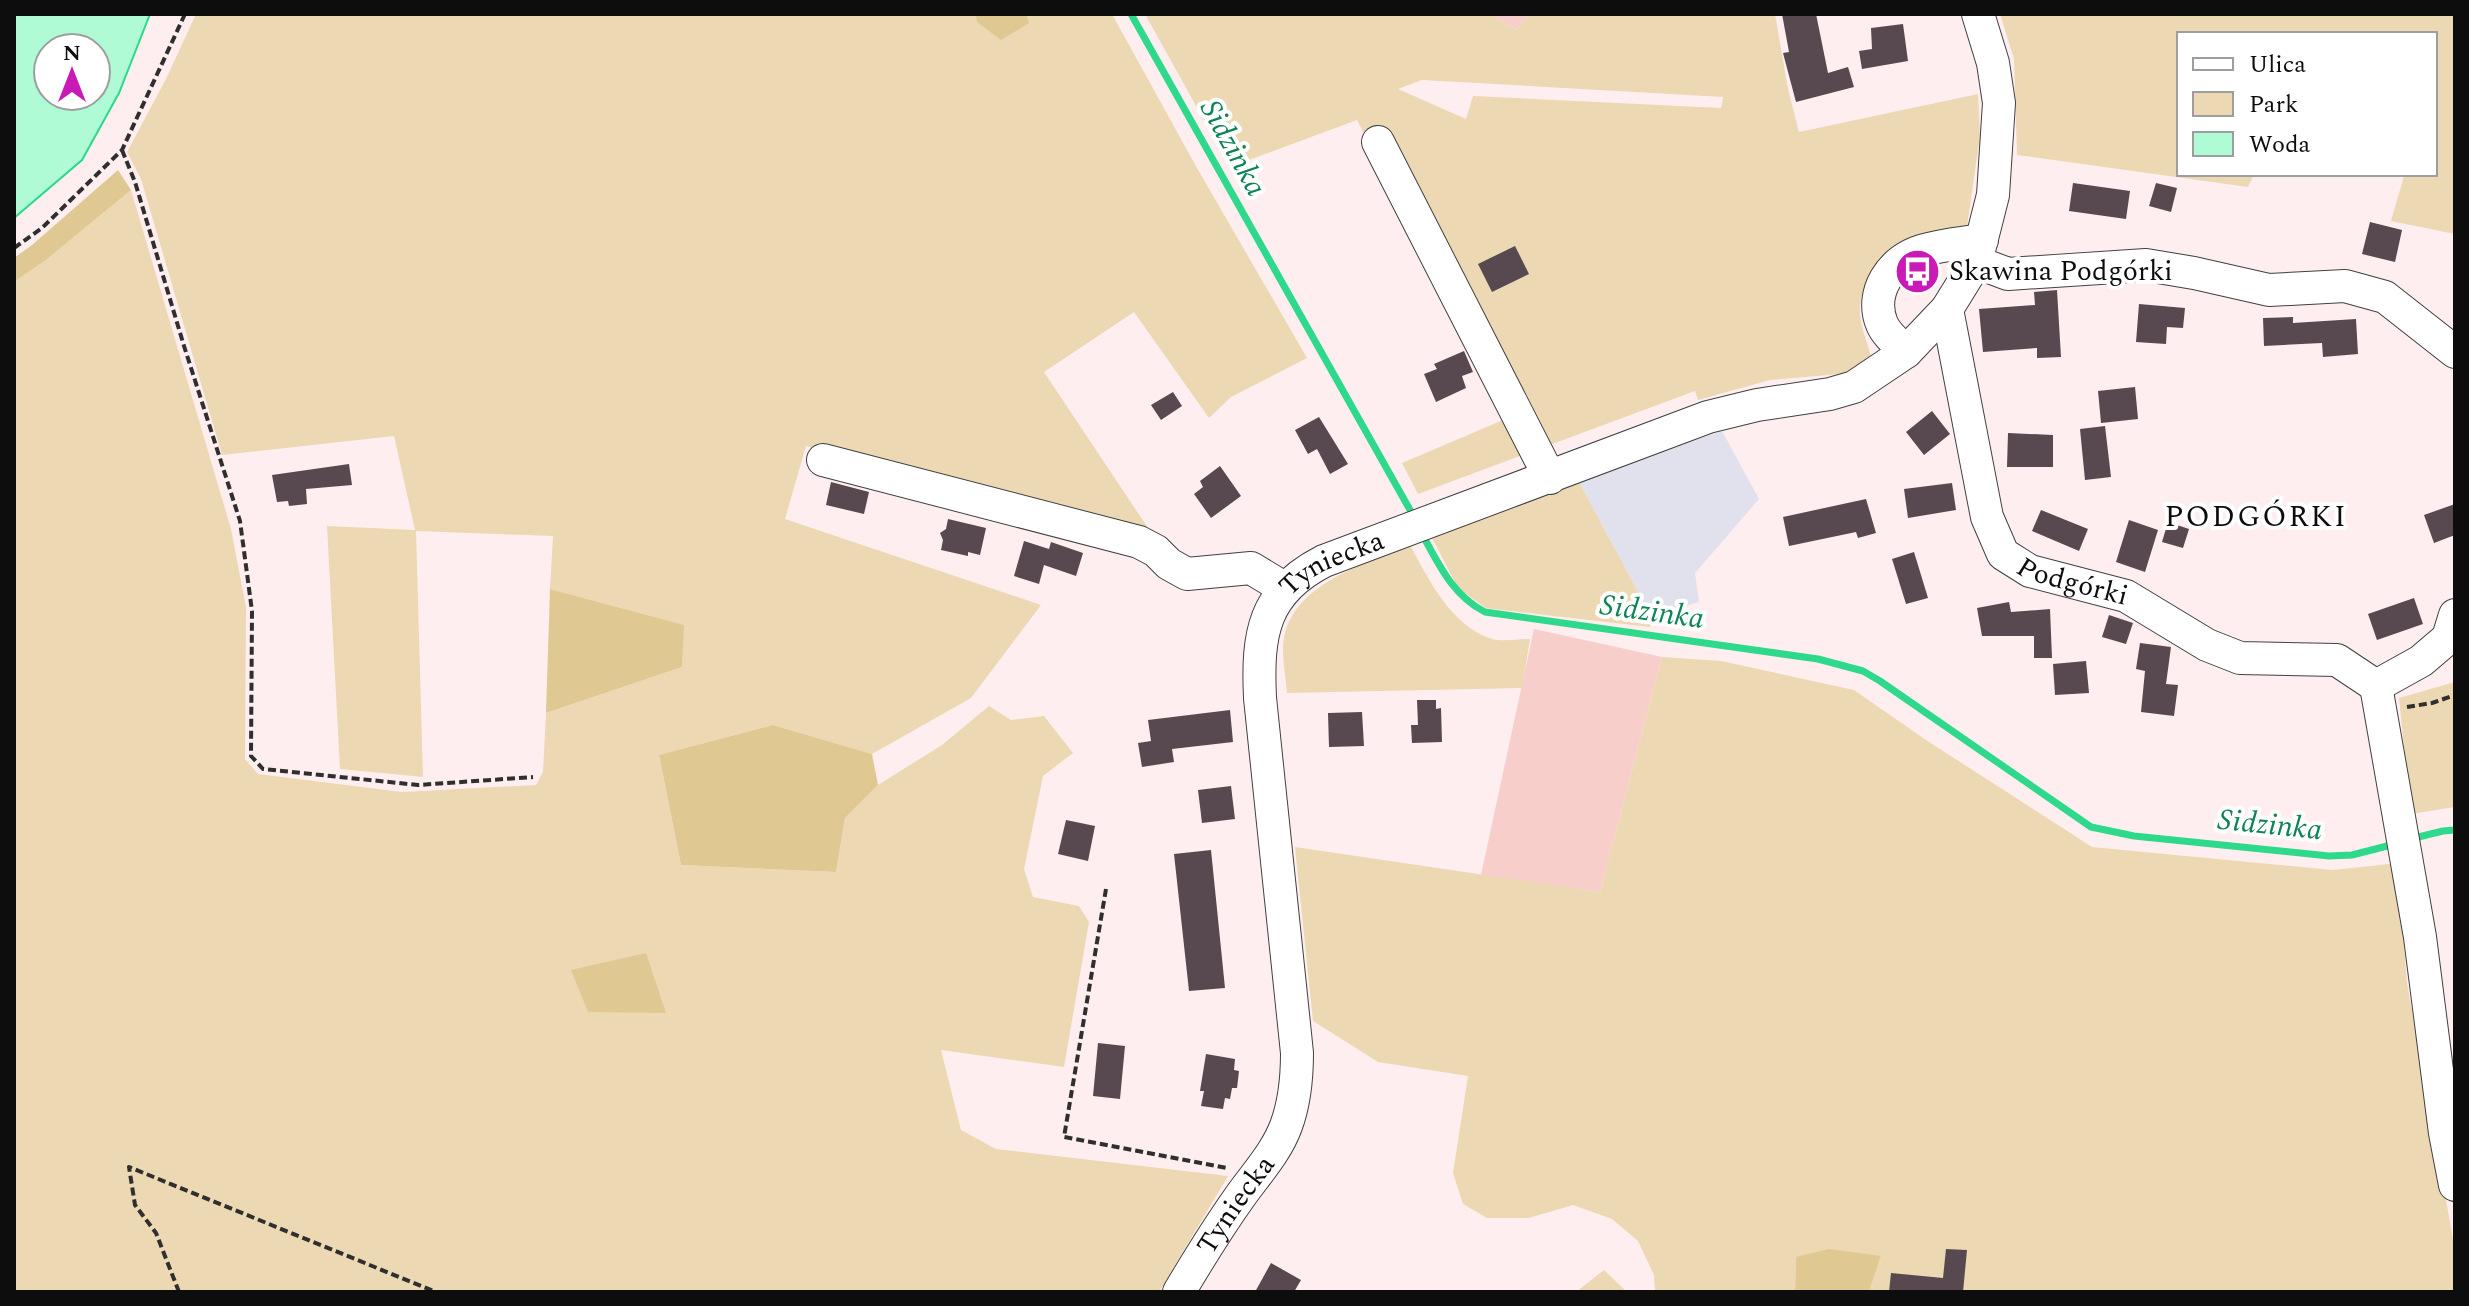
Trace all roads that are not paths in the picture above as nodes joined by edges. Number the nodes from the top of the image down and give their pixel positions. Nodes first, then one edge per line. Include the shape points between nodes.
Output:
1 (1978, 14) edge
2 (1378, 142) dead end
3 (1979, 251) junction
4 (1947, 309) junction
5 (1906, 352) junction
6 (2455, 352) edge
7 (823, 460) dead end
8 (1550, 478) junction
9 (1284, 588) junction
10 (2455, 615) edge
11 (2376, 686) junction
12 (2455, 1185) edge
13 (1179, 1292) edge

1 - 3 street, Tyniecka via 1999,103 1993,195
2 - 8 street
3 - 4 street, Tyniecka
3 - 5 street via 1919,251 1882,281 1882,325
3 - 6 street via 2008,274 2146,265 2269,290 2345,286 2385,297
4 - 5 street, Tyniecka
4 - 11 street, Podgórki via 1987,517 2003,554 2030,571 2126,596 2207,645 2240,658 2337,660
5 - 8 street, Tyniecka via 1854,387 1708,417
7 - 9 street via 1139,542 1187,574 1251,568
8 - 9 street, Tyniecka via 1324,561
9 - 13 street, Tyniecka via 1265,622 1259,663 1297,1081 1285,1130
10 - 11 street via 2448,638 2421,661
11 - 12 street via 2420,937

